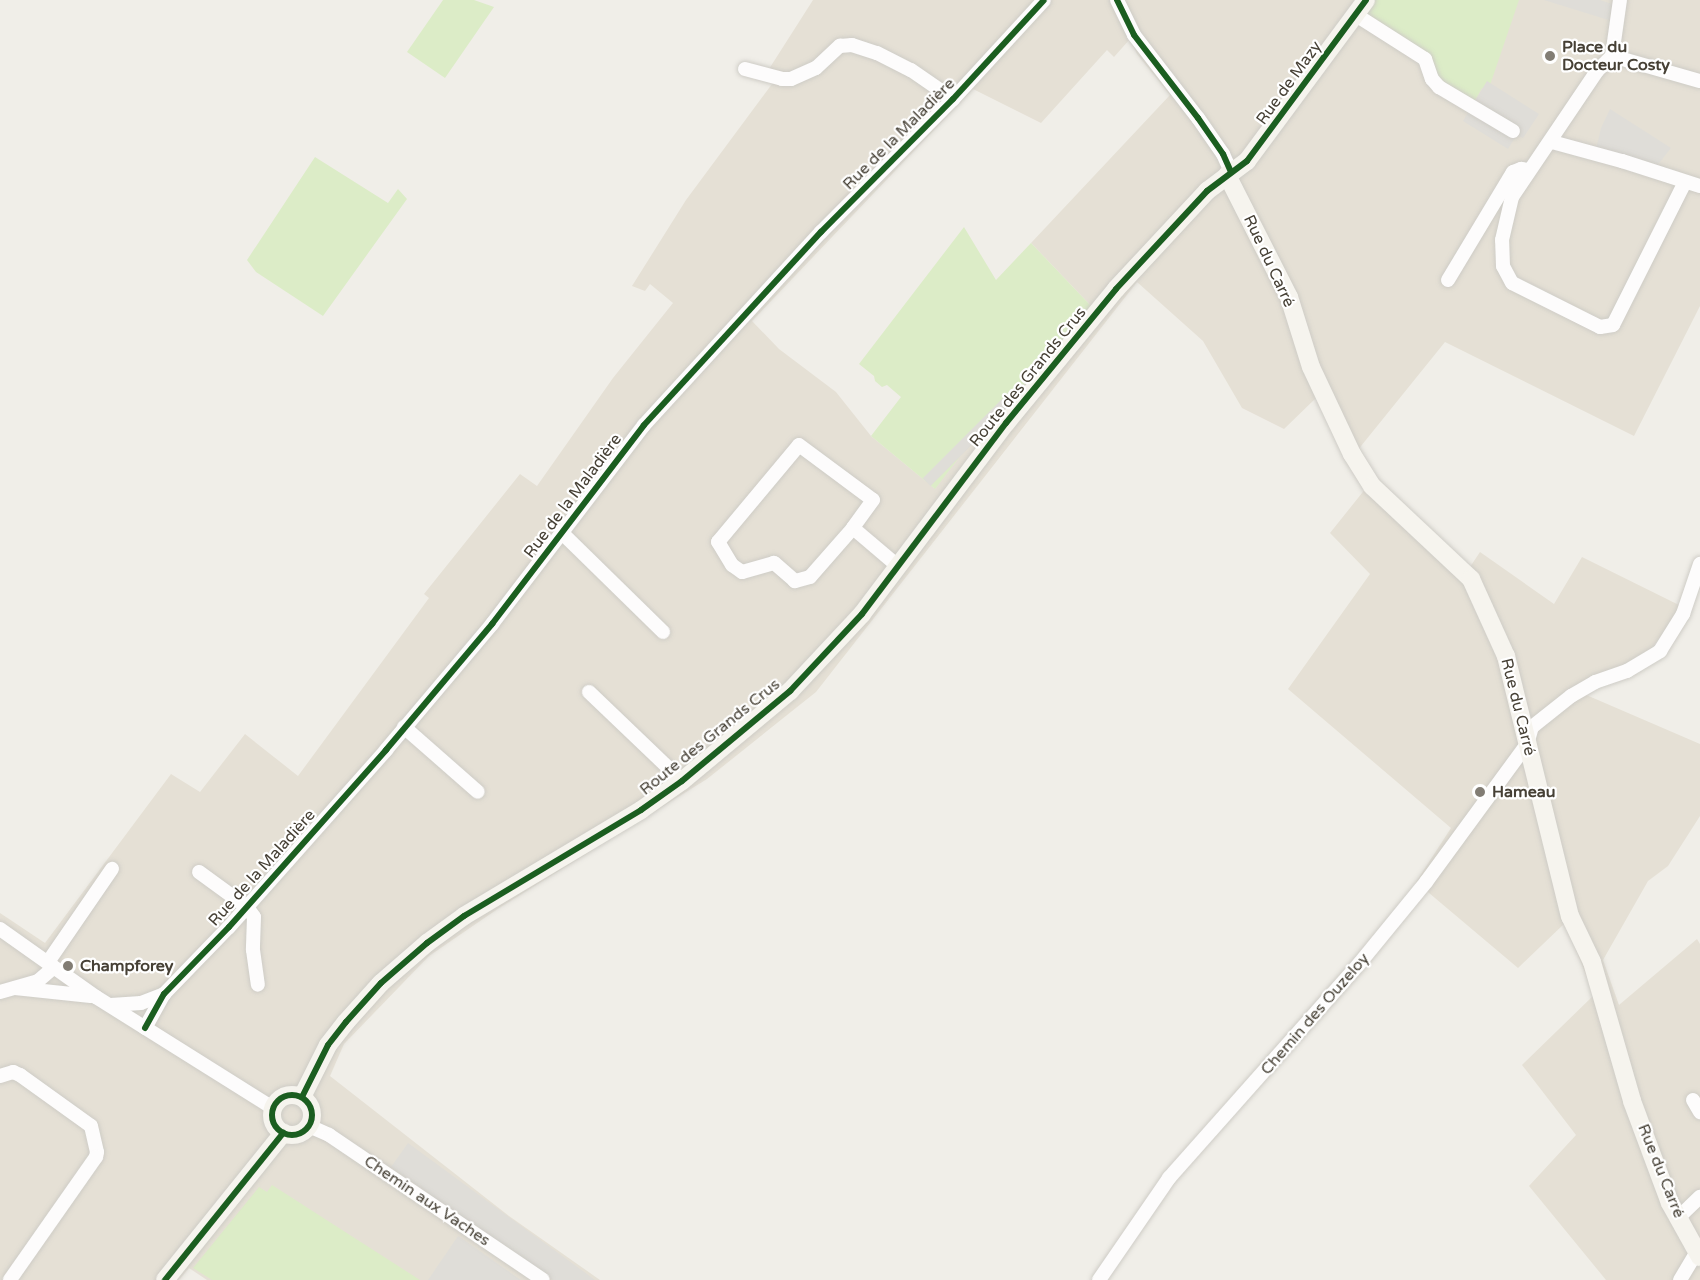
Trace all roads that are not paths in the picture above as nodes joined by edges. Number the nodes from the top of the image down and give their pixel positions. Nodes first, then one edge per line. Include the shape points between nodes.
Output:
1 (1044, 0) edge
2 (1117, 0) edge
3 (1620, 0) edge
4 (1361, 7) edge
5 (1612, 56) junction
6 (745, 69) dead end
7 (1700, 81) edge
8 (953, 99) junction
9 (1513, 131) dead end
10 (1551, 142) junction
11 (1528, 170) junction
12 (1229, 174) junction
13 (1685, 182) junction
14 (1700, 186) edge
15 (1448, 280) dead end
16 (853, 528) junction
17 (563, 534) junction
18 (1700, 564) edge
19 (899, 567) junction
20 (663, 632) dead end
21 (589, 692) dead end
22 (404, 727) junction
23 (1527, 744) junction
24 (682, 781) junction
25 (478, 792) dead end
26 (112, 869) dead end
27 (199, 872) dead end
28 (247, 907) junction
29 (0, 929) edge
30 (56, 968) junction
31 (258, 985) dead end
32 (15, 988) junction
33 (0, 992) edge
34 (62, 992) junction
35 (164, 994) junction
36 (96, 997) junction
37 (141, 1003) junction
38 (110, 1005) junction
39 (140, 1025) junction
40 (0, 1076) edge
41 (302, 1097) junction
42 (273, 1108) junction
43 (309, 1126) junction
44 (283, 1133) junction
45 (1700, 1197) edge
46 (1679, 1217) junction
47 (1698, 1254) edge
48 (10, 1280) edge
49 (165, 1280) edge
50 (543, 1280) edge
51 (1099, 1280) edge
52 (1680, 1280) edge

1 - 8 street, Rue de la Maladière
2 - 12 street via 1134,35 1223,154
3 - 5 street
4 - 9 street via 1425,60 1439,87
4 - 12 street, Rue de Mazy via 1247,161
5 - 7 street
5 - 10 street via 1597,71
6 - 8 street via 791,79 816,68 840,46 852,45 911,70
8 - 17 street, Rue de la Maladière via 821,231 644,425
10 - 11 street
10 - 13 street
11 - 13 street via 1512,197 1502,240 1503,266 1512,283 1600,327 1613,325
11 - 15 street via 1513,172
12 - 19 street, Route des Grands Crus via 1207,191 1116,289 1006,423
12 - 23 street, Rue du Carré via 1289,297 1311,367 1352,454 1372,486 1471,579 1506,656
13 - 14 street
16 - 16 street via 873,500 799,445 718,542 732,565 742,572 774,563 795,581 810,577
16 - 19 street
17 - 20 street
17 - 22 street, Rue de la Maladière
18 - 23 street, Chemin des Ouzeloy via 1683,614 1660,651 1571,696 1532,727
19 - 24 street, Route des Grands Crus via 862,614 790,691
21 - 24 street
22 - 25 street
22 - 28 street, Rue de la Maladière
23 - 46 street, Rue du Carré via 1570,916 1592,962 1632,1101 1670,1203
23 - 51 street, Chemin des Ouzeloy via 1374,946 1169,1178
24 - 41 street, Route des Grands Crus via 427,943 381,983 346,1022 328,1045
26 - 30 street
27 - 28 street
28 - 31 street via 254,917
28 - 35 street, Rue de la Maladière
29 - 30 street
30 - 32 street via 44,978
30 - 34 street
30 - 36 street
32 - 33 street
32 - 34 street
34 - 36 street
35 - 37 street, Rue de la Maladière
35 - 39 street, Rue de la Maladière
36 - 38 street
37 - 38 street, Rue de la Maladière
37 - 39 street
38 - 39 street
39 - 42 street
40 - 48 street via 13,1072 20,1075 91,1126 97,1152
41 - 42 street via 282,1097
41 - 43 street via 312,1110
42 - 44 street via 273,1120
43 - 44 street via 299,1134
43 - 50 street, Chemin aux Vaches via 329,1135
44 - 49 street
45 - 46 street
46 - 47 street, Rue du Carré
47 - 52 street

